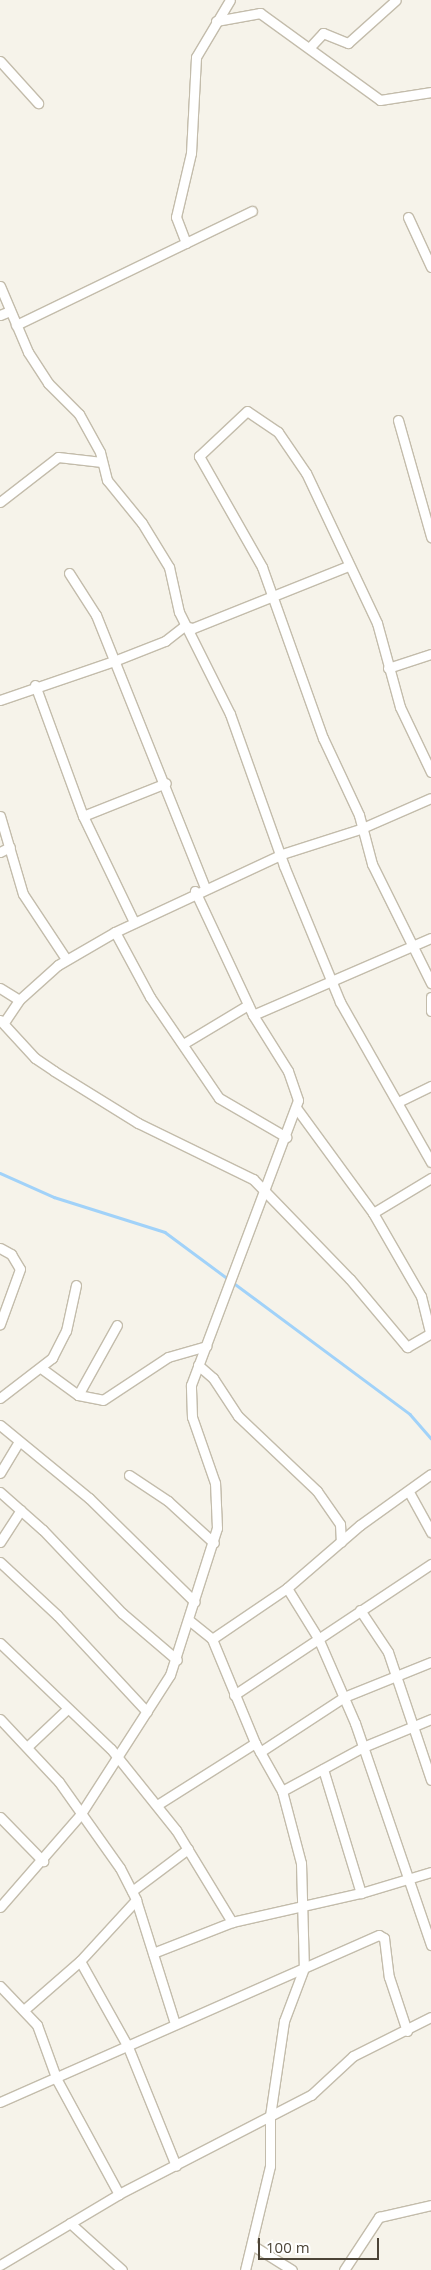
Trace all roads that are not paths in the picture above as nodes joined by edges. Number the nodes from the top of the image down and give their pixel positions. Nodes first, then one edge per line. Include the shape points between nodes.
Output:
1 (230, 0) edge
2 (396, 0) edge
3 (216, 21) junction
4 (310, 47) junction
5 (0, 61) edge
6 (431, 92) edge
7 (38, 103) dead end
8 (252, 211) dead end
9 (408, 217) dead end
10 (186, 243) junction
11 (431, 267) edge
12 (0, 286) edge
13 (10, 311) junction
14 (0, 315) edge
15 (16, 325) junction
16 (398, 420) dead end
17 (102, 462) junction
18 (428, 501) edge
19 (0, 502) edge
20 (431, 537) edge
21 (348, 566) junction
22 (69, 573) dead end
23 (273, 596) junction
24 (184, 626) junction
25 (431, 654) edge
26 (114, 661) junction
27 (388, 668) junction
28 (35, 685) junction
29 (0, 700) edge
30 (431, 772) edge
31 (166, 783) junction
32 (431, 798) edge
33 (0, 816) edge
34 (83, 816) junction
35 (360, 829) junction
36 (10, 847) junction
37 (0, 852) edge
38 (282, 854) junction
39 (205, 887) junction
40 (195, 891) junction
41 (134, 922) junction
42 (116, 932) junction
43 (431, 938) edge
44 (411, 945) junction
45 (66, 959) junction
46 (333, 976) junction
47 (431, 983) edge
48 (0, 988) edge
49 (431, 997) edge
50 (19, 1000) junction
51 (248, 1005) junction
52 (431, 1011) edge
53 (253, 1015) junction
54 (3, 1021) edge
55 (183, 1044) junction
56 (431, 1086) edge
57 (398, 1102) junction
58 (296, 1109) junction
59 (286, 1137) junction
60 (431, 1162) edge
61 (431, 1178) edge
62 (265, 1192) junction
63 (373, 1213) junction
64 (0, 1248) edge
65 (76, 1285) dead end
66 (0, 1324) edge
67 (116, 1324) dead end
68 (431, 1333) edge
69 (206, 1346) junction
70 (198, 1365) junction
71 (41, 1368) junction
72 (78, 1395) junction
73 (0, 1398) edge
74 (0, 1425) edge
75 (19, 1441) junction
76 (1, 1467) edge
77 (431, 1474) edge
78 (129, 1475) dead end
79 (0, 1492) edge
80 (409, 1492) junction
81 (21, 1510) junction
82 (431, 1532) edge
83 (1, 1539) edge
84 (341, 1542) junction
85 (214, 1543) junction
86 (0, 1562) edge
87 (431, 1564) edge
88 (287, 1588) junction
89 (196, 1602) junction
90 (360, 1610) junction
91 (190, 1621) junction
92 (318, 1638) junction
93 (212, 1639) junction
94 (0, 1643) edge
95 (177, 1660) junction
96 (431, 1662) edge
97 (396, 1677) junction
98 (234, 1695) junction
99 (344, 1696) junction
100 (67, 1709) junction
101 (146, 1712) junction
102 (0, 1719) edge
103 (431, 1719) edge
104 (414, 1727) junction
105 (255, 1743) junction
106 (27, 1747) junction
107 (363, 1747) junction
108 (260, 1752) junction
109 (117, 1758) junction
110 (323, 1769) junction
111 (431, 1780) edge
112 (282, 1791) junction
113 (157, 1805) junction
114 (80, 1815) junction
115 (0, 1817) edge
116 (188, 1848) junction
117 (43, 1861) junction
118 (431, 1872) edge
119 (407, 1876) junction
120 (361, 1893) junction
121 (134, 1896) junction
122 (2, 1901) edge
123 (302, 1907) junction
124 (232, 1922) junction
125 (431, 1946) edge
126 (153, 1953) junction
127 (80, 1961) junction
128 (304, 1968) junction
129 (0, 1986) edge
130 (25, 2008) junction
131 (431, 2017) edge
132 (175, 2024) junction
133 (407, 2031) junction
134 (128, 2047) junction
135 (57, 2080) junction
136 (0, 2102) edge
137 (270, 2116) junction
138 (176, 2166) junction
139 (119, 2194) junction
140 (431, 2205) edge
141 (70, 2223) junction
142 (252, 2245) junction
143 (0, 2265) edge
144 (122, 2270) edge
145 (245, 2270) edge
146 (292, 2270) edge
147 (344, 2270) edge

1 - 3 street
2 - 4 street via 348,43 323,33
3 - 4 street via 260,13
3 - 10 street via 196,57 191,153 176,218
4 - 6 street via 380,100
5 - 7 street
8 - 10 street
9 - 11 street
10 - 15 street
12 - 13 street
13 - 14 street
13 - 15 street
15 - 17 street via 48,383 86,425
16 - 18 street
17 - 19 street via 58,458
17 - 24 street via 107,480 142,523 169,566
18 - 20 street
21 - 23 street
21 - 23 street via 306,473 283,437 247,412 199,456 247,533
21 - 27 street via 377,623
22 - 26 street via 91,604
23 - 24 street via 193,628
23 - 35 street via 323,738 359,815
24 - 26 street via 165,641
24 - 38 street via 230,714
25 - 27 street
26 - 28 street
26 - 31 street via 133,715
27 - 30 street via 400,707
28 - 29 street
28 - 34 street
31 - 34 street
31 - 39 street
32 - 35 street
33 - 36 street
34 - 41 street
35 - 38 street
35 - 44 street
36 - 37 street
36 - 45 street via 23,894
38 - 39 street
38 - 46 street
39 - 40 street
40 - 41 street
40 - 51 street
41 - 42 street
42 - 45 street
42 - 55 street via 150,997
43 - 44 street
44 - 46 street
44 - 47 street
45 - 50 street
46 - 53 street
46 - 57 street via 340,1002
48 - 50 street
49 - 52 street
50 - 54 street
51 - 53 street
51 - 55 street
53 - 58 street via 288,1072
54 - 62 street via 23,1047 54,1071 138,1123 253,1179
55 - 59 street via 219,1098
56 - 57 street
57 - 60 street
58 - 59 street
58 - 63 street
59 - 62 street
61 - 63 street
62 - 68 street via 350,1279 407,1347
62 - 69 street
63 - 68 street via 421,1296
64 - 66 street via 11,1254 20,1269
65 - 71 street via 60,1346
67 - 72 street
69 - 70 street
69 - 72 street via 168,1358 103,1400
70 - 84 street via 213,1378 238,1416 317,1491 340,1524
70 - 85 street via 190,1401 218,1499
71 - 72 street
71 - 73 street
74 - 75 street
75 - 76 street
75 - 89 street via 89,1498
77 - 80 street
78 - 85 street via 168,1501
79 - 81 street
80 - 82 street
80 - 84 street
81 - 83 street
81 - 95 street via 122,1613
84 - 88 street
85 - 89 street
86 - 101 street via 58,1615
87 - 90 street
88 - 92 street
88 - 93 street
89 - 91 street
90 - 92 street
90 - 97 street via 388,1652
91 - 93 street
91 - 95 street
92 - 98 street
92 - 99 street
93 - 98 street
94 - 100 street
95 - 101 street
96 - 97 street
97 - 99 street
97 - 104 street
98 - 105 street
99 - 107 street
99 - 108 street
100 - 106 street
100 - 109 street
101 - 109 street
102 - 106 street
103 - 104 street
104 - 107 street
104 - 111 street
105 - 108 street
105 - 113 street
106 - 114 street via 78,1804
107 - 110 street
107 - 119 street
108 - 112 street
109 - 113 street
109 - 114 street
110 - 112 street
110 - 120 street
112 - 123 street via 298,1845
113 - 116 street
114 - 117 street
114 - 121 street via 113,1856
115 - 117 street
116 - 121 street
116 - 124 street
117 - 122 street
118 - 119 street
119 - 120 street
119 - 125 street
120 - 123 street
121 - 126 street
121 - 127 street
123 - 124 street
123 - 128 street
124 - 126 street
126 - 132 street
127 - 130 street
127 - 134 street
128 - 132 street
128 - 133 street via 382,1935 389,1977
128 - 137 street via 284,2021
129 - 130 street
130 - 135 street via 44,2038
131 - 133 street
132 - 134 street
133 - 137 street via 353,2056 327,2085
134 - 135 street
134 - 138 street
135 - 136 street
135 - 139 street
137 - 138 street
137 - 142 street via 270,2166
138 - 139 street
139 - 141 street
140 - 147 street via 379,2216
141 - 143 street
141 - 144 street
142 - 145 street
142 - 146 street

